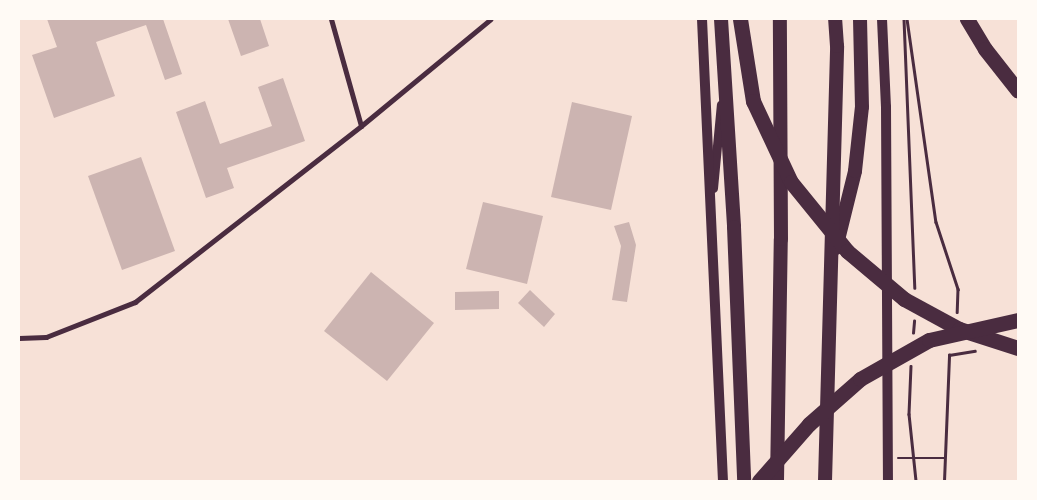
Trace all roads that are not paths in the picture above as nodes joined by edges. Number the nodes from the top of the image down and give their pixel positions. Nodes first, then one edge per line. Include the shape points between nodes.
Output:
1 (331, 19) edge
2 (491, 19) edge
3 (702, 19) edge
4 (721, 19) edge
5 (740, 19) edge
6 (780, 19) edge
7 (834, 19) edge
8 (860, 19) edge
9 (882, 19) edge
10 (967, 19) edge
11 (1018, 91) edge
12 (362, 126) junction
13 (710, 223) junction
14 (829, 276) junction
15 (1018, 320) edge
16 (19, 338) edge
17 (1018, 348) edge
18 (723, 481) edge
19 (744, 481) edge
20 (759, 481) edge
21 (777, 481) edge
22 (825, 481) edge
23 (888, 481) edge

1 - 12 street
2 - 12 street
3 - 13 main road
4 - 13 street via 721,105
4 - 19 highway
5 - 17 highway via 753,101 791,182 847,251 904,300 960,329
6 - 21 highway
7 - 14 highway via 837,46
8 - 14 highway via 862,106 855,171
9 - 23 main road via 886,107
10 - 11 highway via 985,49
12 - 16 street via 135,302 46,337
13 - 18 main road
14 - 22 highway
15 - 20 highway via 929,340 860,379 809,424

